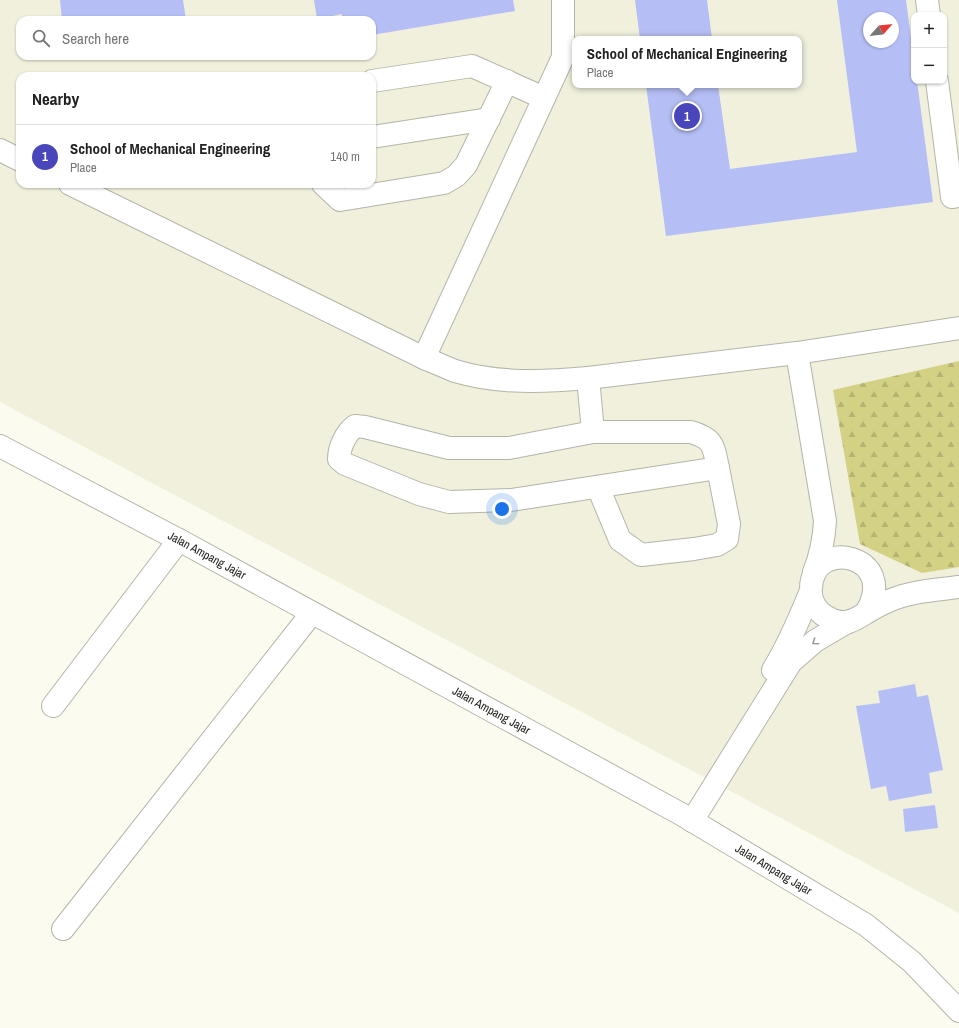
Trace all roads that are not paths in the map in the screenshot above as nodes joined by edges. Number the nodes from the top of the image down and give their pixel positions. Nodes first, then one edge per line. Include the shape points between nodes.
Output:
1 (563, 0) edge
2 (927, 0) edge
3 (928, 12) edge
4 (376, 80) edge
5 (507, 81) junction
6 (937, 84) edge
7 (544, 98) junction
8 (489, 119) junction
9 (376, 136) edge
10 (0, 150) edge
11 (16, 158) edge
12 (78, 188) edge
13 (327, 188) edge
14 (959, 196) edge
15 (959, 328) edge
16 (797, 353) junction
17 (424, 358) junction
18 (588, 378) junction
19 (593, 432) junction
20 (0, 446) edge
21 (718, 468) junction
22 (598, 487) junction
23 (825, 521) junction
24 (179, 540) junction
25 (852, 558) junction
26 (869, 570) junction
27 (812, 583) junction
28 (959, 587) edge
29 (913, 593) junction
30 (312, 613) junction
31 (858, 616) junction
32 (53, 706) dead end
33 (686, 818) junction
34 (63, 929) dead end
35 (959, 1011) edge

1 - 7 street via 563,57
2 - 3 street
4 - 5 street via 472,66
5 - 7 street
5 - 8 street
6 - 14 street via 952,197
7 - 17 street
8 - 9 street
8 - 13 street via 466,165 456,176 444,183 340,200
10 - 11 street
12 - 17 street
15 - 16 street
16 - 18 street
16 - 23 street
17 - 18 street via 456,371 493,379 540,381
18 - 19 street
19 - 21 street via 691,432 705,436 714,448
19 - 22 street via 509,448 449,448 365,426 355,426 339,450 339,459 345,464 419,494 449,502 511,500
20 - 24 street, Jalan Ampang Jajar
21 - 22 street
21 - 22 street via 729,524 728,539 717,545 694,549 641,555 620,540
23 - 25 street via 841,548
23 - 27 street via 821,554
24 - 30 street, Jalan Ampang Jajar
24 - 32 street
25 - 26 street
25 - 27 street via 841,556 821,564
26 - 29 street
26 - 31 street via 874,580 873,602
27 - 31 street via 814,603 828,618 838,622
27 - 33 street via 797,626 781,656
28 - 29 street
29 - 31 street via 892,599
30 - 33 street, Jalan Ampang Jajar
30 - 34 street
31 -> 33 street via 815,641 791,662
33 - 35 street, Jalan Ampang Jajar via 866,925 912,962

